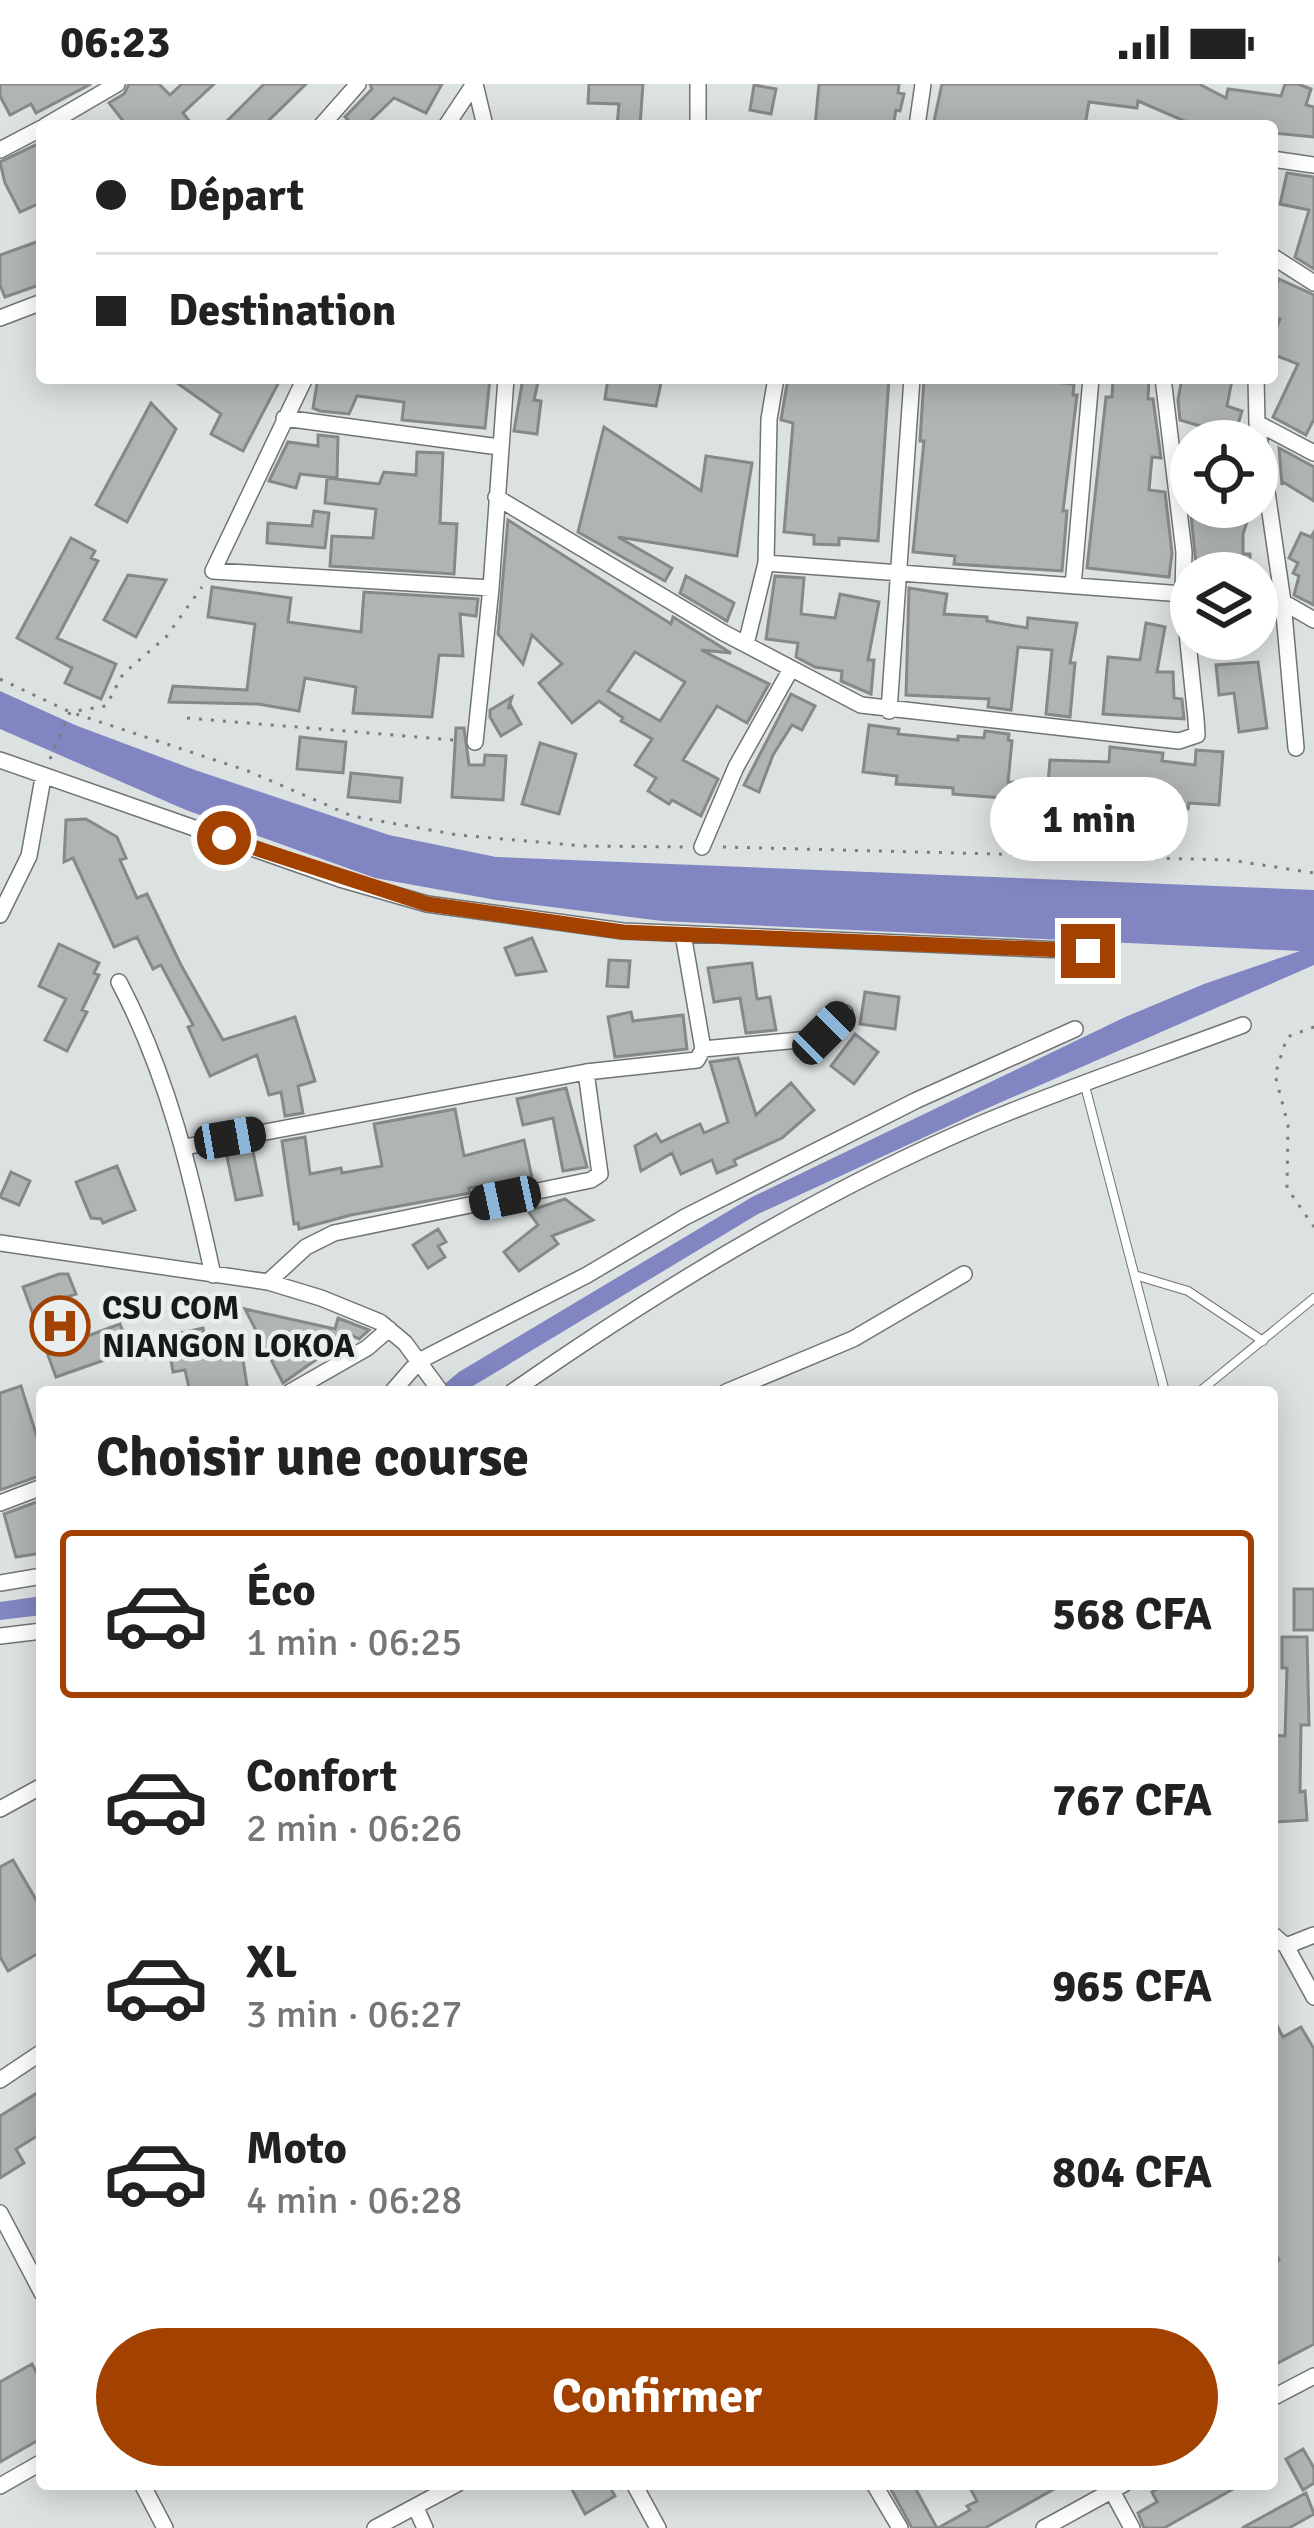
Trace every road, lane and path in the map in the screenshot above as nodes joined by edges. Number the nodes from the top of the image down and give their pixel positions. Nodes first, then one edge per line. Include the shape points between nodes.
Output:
1 (117, 84) edge
2 (358, 84) edge
3 (475, 84) edge
4 (698, 84) edge
5 (923, 84) edge
6 (56, 120) edge
7 (326, 120) edge
8 (450, 120) edge
9 (484, 120) edge
10 (698, 120) edge
11 (918, 120) edge
12 (36, 131) edge
13 (0, 150) edge
14 (1278, 160) edge
15 (1314, 165) edge
16 (1278, 260) edge
17 (1314, 283) edge
18 (36, 304) edge
19 (0, 318) edge
20 (302, 384) edge
21 (505, 384) edge
22 (775, 384) edge
23 (912, 384) edge
24 (1090, 384) edge
25 (1164, 384) edge
26 (1256, 384) edge
27 (284, 418) junction
28 (1257, 420) edge
29 (1278, 434) edge
30 (500, 447) junction
31 (1314, 453) edge
32 (496, 497) junction
33 (1272, 528) edge
34 (1184, 552) edge
35 (766, 563) junction
36 (213, 571) junction
37 (896, 574) junction
38 (1073, 586) junction
39 (491, 588) junction
40 (1170, 593) edge
41 (1283, 602) junction
42 (1314, 620) edge
43 (746, 644) junction
44 (1190, 660) edge
45 (791, 669) junction
46 (0, 679) edge
47 (889, 711) junction
48 (69, 714) junction
49 (187, 718) dead end
50 (476, 742) joint
51 (1296, 748) dead end
52 (51, 757) dead end
53 (0, 760) edge
54 (43, 778) junction
55 (701, 847) junction
56 (1314, 873) edge
57 (0, 915) edge
58 (682, 934) junction
59 (1088, 951) dead end
60 (119, 982) dead end
61 (845, 1013) dead end
62 (1243, 1025) dead end
63 (1314, 1028) edge
64 (1075, 1029) dead end
65 (703, 1049) junction
66 (586, 1072) junction
67 (1085, 1085) junction
68 (185, 1147) junction
69 (1314, 1227) edge
70 (0, 1243) edge
71 (964, 1274) dead end
72 (213, 1275) junction
73 (1138, 1276) junction
74 (268, 1282) junction
75 (1314, 1298) edge
76 (389, 1329) junction
77 (1263, 1341) junction
78 (419, 1361) junction
79 (300, 1386) edge
80 (397, 1386) edge
81 (436, 1386) edge
82 (521, 1386) edge
83 (740, 1386) edge
84 (1164, 1386) edge
85 (1207, 1386) edge
86 (36, 1489) edge
87 (0, 1502) edge
88 (36, 1577) edge
89 (0, 1583) edge
90 (36, 1631) edge
91 (0, 1636) edge
92 (36, 1789) edge
93 (0, 1808) edge
94 (1314, 1935) edge
95 (1278, 1939) edge
96 (1286, 1946) junction
97 (1314, 1997) edge
98 (36, 2056) edge
99 (0, 2080) edge
100 (0, 2213) edge
101 (36, 2282) edge
102 (1314, 2375) edge
103 (1278, 2395) edge
104 (36, 2465) edge
105 (0, 2486) edge
106 (145, 2490) edge
107 (447, 2490) edge
108 (637, 2490) edge
109 (878, 2490) edge
110 (1114, 2490) edge
111 (1119, 2490) edge
112 (416, 2508) junction
113 (165, 2528) edge
114 (375, 2528) edge
115 (425, 2528) edge
116 (658, 2528) edge
117 (900, 2528) edge
118 (1044, 2528) edge
119 (1132, 2528) edge

1 - 6 street
2 - 7 street
3 - 8 street
3 - 9 street
4 - 10 street
5 - 11 street
12 - 13 street
14 - 15 street
16 - 17 street
18 - 19 street
20 - 27 street
21 - 30 street
22 - 35 street
23 - 37 street
24 - 38 street
25 - 34 street
26 - 28 street
27 - 30 street
27 - 36 street
29 - 31 street
30 - 32 street
32 - 39 street
32 - 43 street
33 - 41 street
35 - 37 street
35 - 43 street
36 - 39 street
36 - 48 path via 166,637 123,674 106,706
37 - 38 street
37 - 47 street
38 - 40 street
39 - 50 street
41 - 42 street
41 - 51 street
43 - 45 street
44 - 47 street via 1197,735 1179,741
45 - 47 street
45 - 55 street
46 - 48 path
48 - 52 path
48 - 55 path via 248,771 352,816 521,841
49 - 50 path
53 - 54 street
54 - 57 street via 29,856
54 - 58 street via 427,904
55 - 56 path via 1230,860
58 - 59 street
58 - 65 street
60 - 68 street
61 - 65 street via 810,1039
62 - 67 street
63 - 69 path via 1287,1037 1275,1075 1288,1125 1287,1188
64 - 78 street via 788,1162
65 - 66 street via 697,1060 678,1065
66 - 68 street
66 - 74 street via 600,1156 600,1174 591,1180 334,1233
67 - 73 lane
67 - 82 street via 978,1125 832,1197 700,1268
68 - 72 street
70 - 72 street
71 - 83 street via 853,1339
72 - 74 street
73 - 77 lane via 1188,1291
73 - 84 lane
74 - 76 street
75 - 77 lane
76 - 78 street
76 - 79 street
77 - 85 lane
78 - 80 street
78 - 81 street
86 - 87 street
88 - 89 street
90 - 91 street
92 - 93 street
94 - 96 street
95 - 96 street
96 - 97 street
98 - 99 street
100 - 101 street
102 - 103 street
104 - 105 street
106 - 113 street
107 - 112 street
108 - 116 street
109 - 117 street
110 - 118 street
111 - 119 street
112 - 114 street
112 - 115 street

